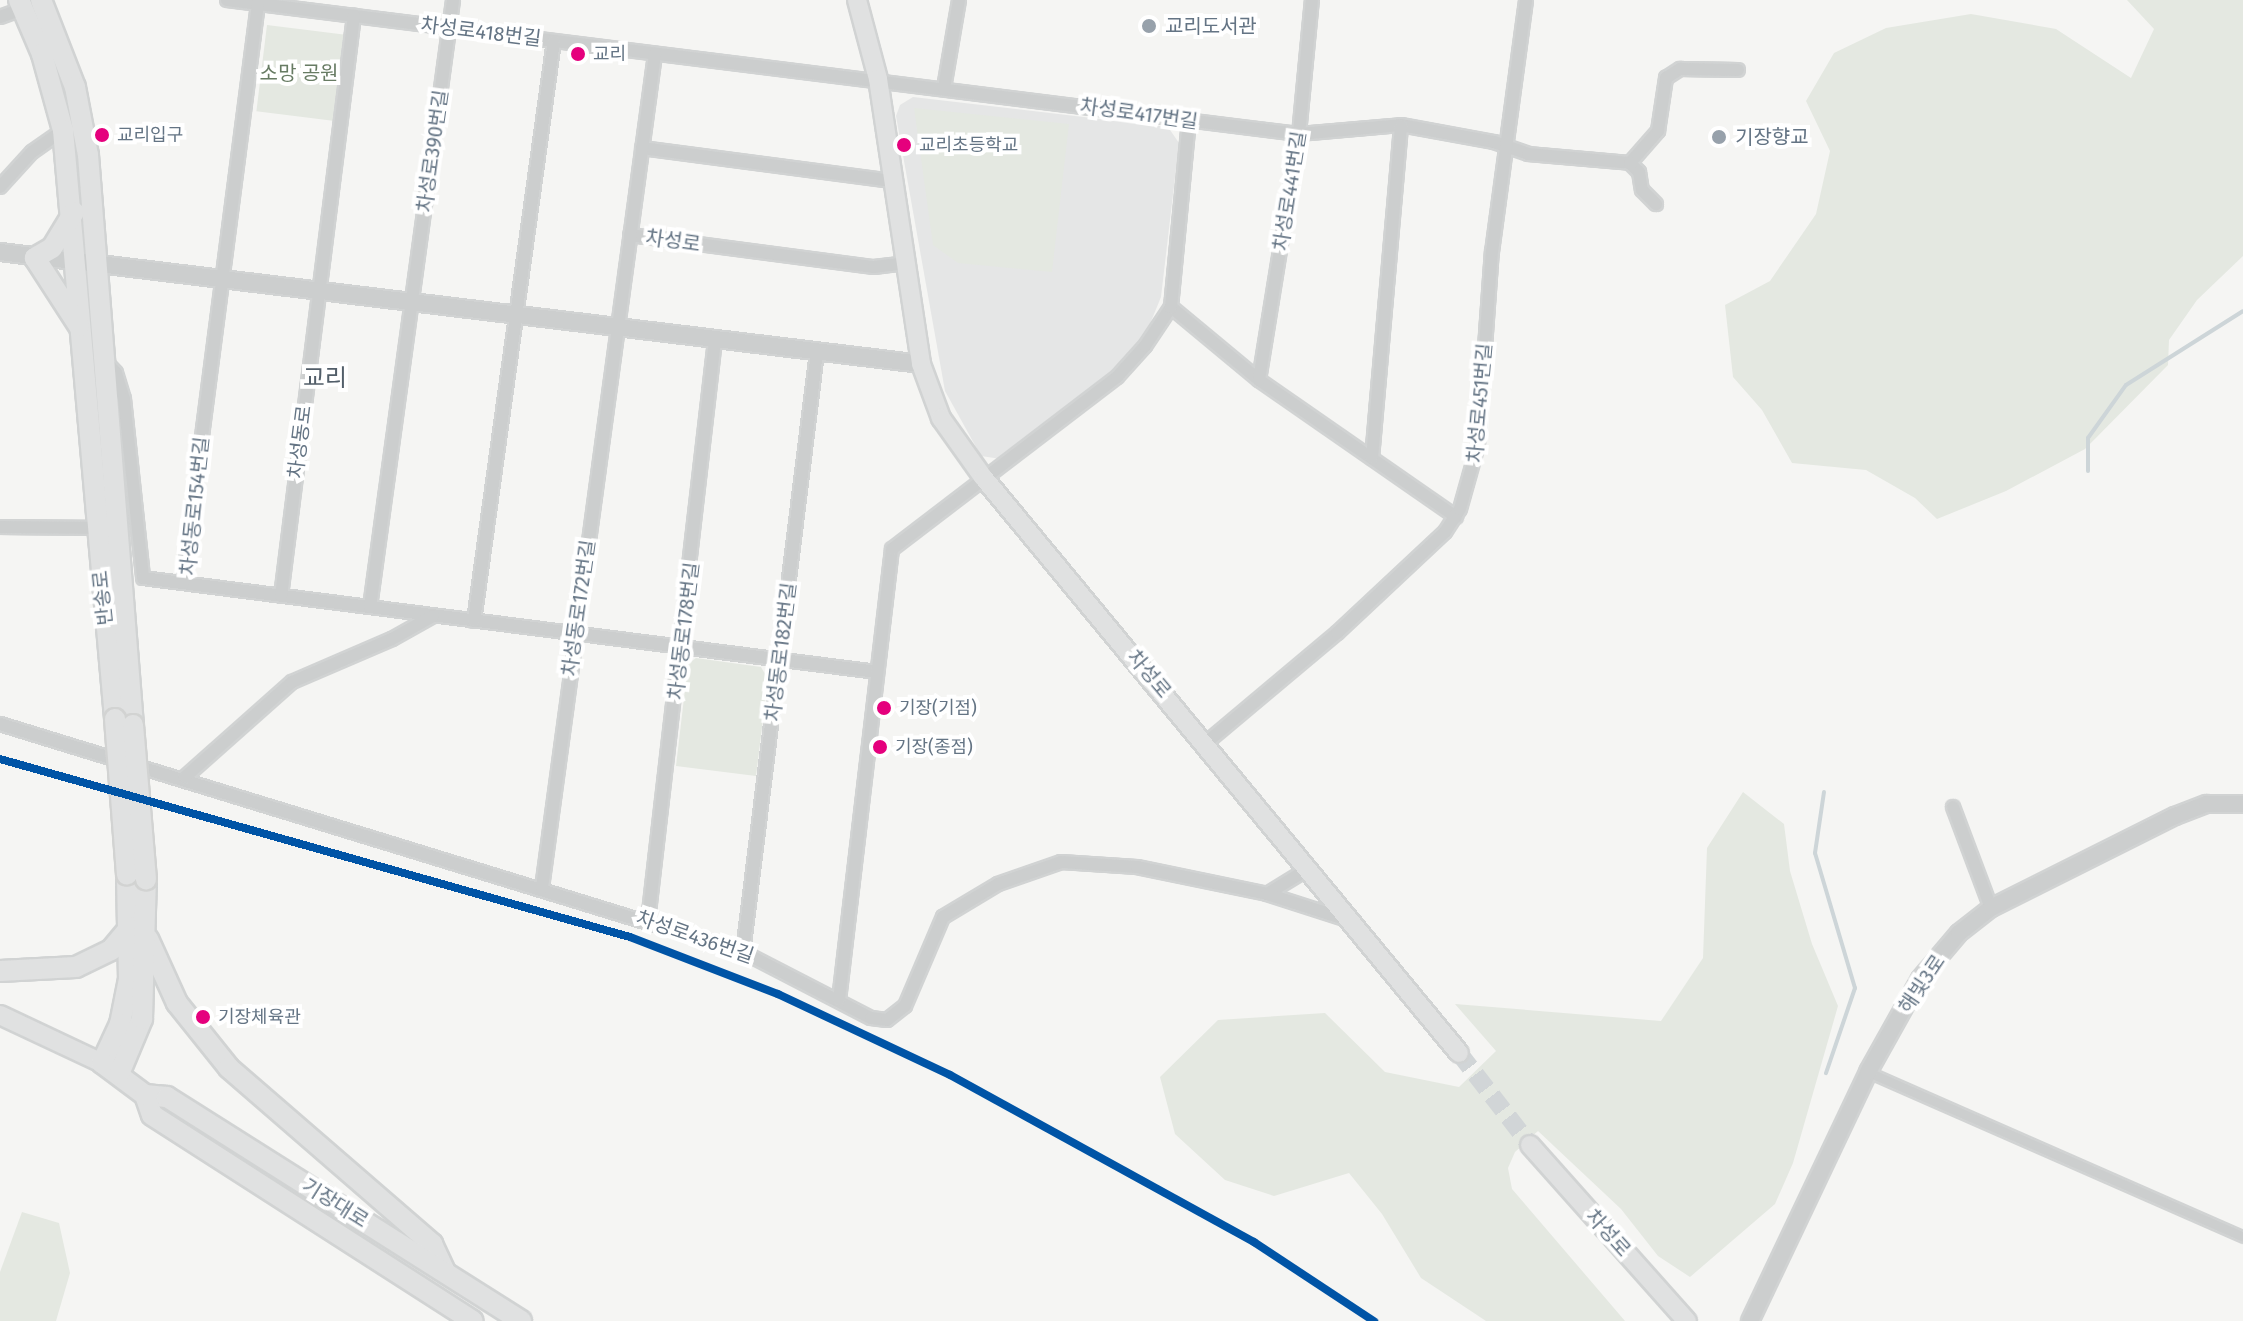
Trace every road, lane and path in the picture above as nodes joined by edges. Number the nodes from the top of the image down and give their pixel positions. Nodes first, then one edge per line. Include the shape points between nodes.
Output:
1 (227, 0) edge
2 (453, 0) edge
3 (857, 0) edge
4 (959, 0) edge
5 (1312, 0) edge
6 (1526, 0) edge
7 (35, 2) edge
8 (258, 4) junction
9 (354, 16) junction
10 (0, 17) edge
11 (450, 28) junction
12 (554, 41) junction
13 (655, 54) junction
14 (1738, 70) dead end
15 (878, 79) junction
16 (944, 88) junction
17 (1189, 121) junction
18 (1401, 125) junction
19 (63, 130) junction
20 (1299, 134) junction
21 (1509, 146) junction
22 (642, 148) junction
23 (1630, 163) junction
24 (894, 181) junction
25 (0, 187) edge
26 (1656, 204) dead end
27 (74, 212) junction
28 (630, 235) junction
29 (0, 252) edge
30 (35, 258) junction
31 (87, 262) junction
32 (906, 263) junction
33 (222, 277) junction
34 (319, 289) junction
35 (411, 302) junction
36 (1171, 307) junction
37 (518, 315) junction
38 (617, 327) junction
39 (83, 333) junction
40 (715, 340) junction
41 (817, 352) junction
42 (104, 360) junction
43 (921, 364) junction
44 (1259, 380) junction
45 (1372, 458) junction
46 (983, 477) junction
47 (1456, 517) junction
48 (0, 527) edge
49 (106, 528) junction
50 (183, 583) junction
51 (281, 596) junction
52 (370, 607) junction
53 (433, 616) junction
54 (474, 621) junction
55 (576, 634) junction
56 (683, 647) junction
57 (781, 660) junction
58 (877, 672) junction
59 (0, 724) edge
60 (1207, 742) junction
61 (185, 777) junction
62 (2243, 804) edge
63 (1953, 807) dead end
64 (1308, 869) junction
65 (136, 877) junction
66 (542, 888) junction
67 (1267, 894) junction
68 (1991, 908) junction
69 (648, 921) junction
70 (1355, 923) junction
71 (130, 927) junction
72 (148, 939) junction
73 (743, 952) junction
74 (0, 971) edge
75 (839, 1000) junction
76 (0, 1015) edge
77 (1459, 1053) tunnel mouth
78 (110, 1069) junction
79 (1868, 1072) junction
80 (145, 1095) junction
81 (1530, 1145) tunnel mouth
82 (2243, 1237) edge
83 (445, 1272) junction
84 (473, 1321) edge
85 (521, 1321) edge
86 (1687, 1321) edge
87 (1750, 1321) edge

1 - 8 street, 차성로418번길
2 - 11 street, 차성로390번길
3 - 15 main road, 차성로
4 - 16 street
5 - 20 street, 차성로441번길
6 - 21 street, 차성로451번길
7 - 10 street
7 - 19 main road, 반송로
7 - 31 main road, 반송로 via 82,116
8 - 9 street, 차성로418번길
8 - 33 street
9 - 11 street, 차성로418번길
9 - 34 street, 차성동로
11 - 12 street, 차성로418번길
11 - 35 street, 차성로390번길
12 - 13 street, 차성로418번길
12 - 37 street
13 - 15 street, 차성로418번길
13 - 22 street
14 - 23 street via 1680,69 1666,78 1658,131
15 - 16 street, 차성로417번길
15 - 24 main road, 차성로
16 - 17 street, 차성로417번길
17 - 20 street, 차성로417번길
17 - 36 street
18 - 20 street, 차성로417번길
18 - 21 street, 차성로417번길
18 - 45 street
19 - 25 street via 32,152
19 - 27 main road, 반송로
20 - 44 street, 차성로441번길
21 - 23 street, 차성로417번길 via 1528,154
21 - 47 street, 차성로451번길 via 1492,252 1478,445
22 - 24 street
22 - 28 street
23 - 26 street via 1639,172 1642,190
24 - 32 main road, 차성로
27 - 30 main road via 52,248
27 - 31 main road, 반송로
28 - 32 street, 차성로 via 874,267
28 - 38 street
29 - 30 street
30 - 31 street
30 - 39 main road
31 - 33 street
31 - 39 main road, 반송로
31 - 42 main road, 반송로
32 - 43 main road, 차성로
33 - 34 street
33 - 50 street, 차성동로154번길
34 - 35 street
34 - 51 street, 차성동로
35 - 37 street
35 - 52 street
36 - 44 street
36 - 46 street via 1117,377
37 - 38 street
37 - 54 street
38 - 40 street
38 - 55 street, 차성동로172번길
39 - 49 main road, 반송로
40 - 41 street
40 - 56 street, 차성동로178번길
41 - 43 street
41 - 57 street, 차성동로182번길
42 - 49 main road, 반송로
42 - 50 street via 116,373 124,399 143,578
43 - 46 main road, 차성로 via 941,418
44 - 45 street
45 - 47 street
46 - 58 street via 892,549
46 - 60 main road, 차성로
47 - 60 street, 차성로451번길 via 1337,633
48 - 49 street
49 - 65 main road, 반송로, bridge
50 - 51 street, 차성동로154번길
51 - 52 street, 차성동로154번길
52 - 53 street, 차성동로154번길
53 - 54 street, 차성동로154번길
53 - 61 street via 292,682
54 - 55 street, 차성동로154번길
55 - 56 street, 차성동로154번길
55 - 66 street, 차성동로172번길
56 - 57 street, 차성동로154번길
56 - 69 street, 차성동로178번길
57 - 58 street, 차성동로154번길
57 - 73 street, 차성동로182번길
58 - 75 street
59 - 61 street, 차성로436번길
60 - 64 main road, 차성로
61 - 66 street, 차성로436번길
62 - 68 street, 해빛3로 via 2207,804 2175,816
63 - 68 street
64 - 67 street
64 - 70 main road, 차성로
65 - 71 main road
65 - 72 main road
66 - 69 street, 차성로436번길
67 - 70 street
67 - 75 street, 차성로436번길 via 1137,867 1061,862 998,884 943,917 905,1006 887,1020 871,1018
68 - 79 street, 해빛3로 via 1959,933 1920,979
69 - 73 street, 차성로436번길
70 - 77 main road, 차성로
71 - 74 main road via 111,950 76,967
71 - 78 main road via 129,979
72 - 78 main road via 142,1019
72 - 83 main road via 177,1003 229,1068 432,1244
73 - 75 street, 차성로436번길
76 - 78 main road, 기장대로
78 - 80 main road, 기장대로
79 - 82 street
79 - 87 street, 해빛3로
80 - 83 main road, 기장대로 via 167,1097
80 - 84 main road, 기장대로 via 152,1115
81 - 86 main road, 차성로
83 - 85 main road, 기장대로

